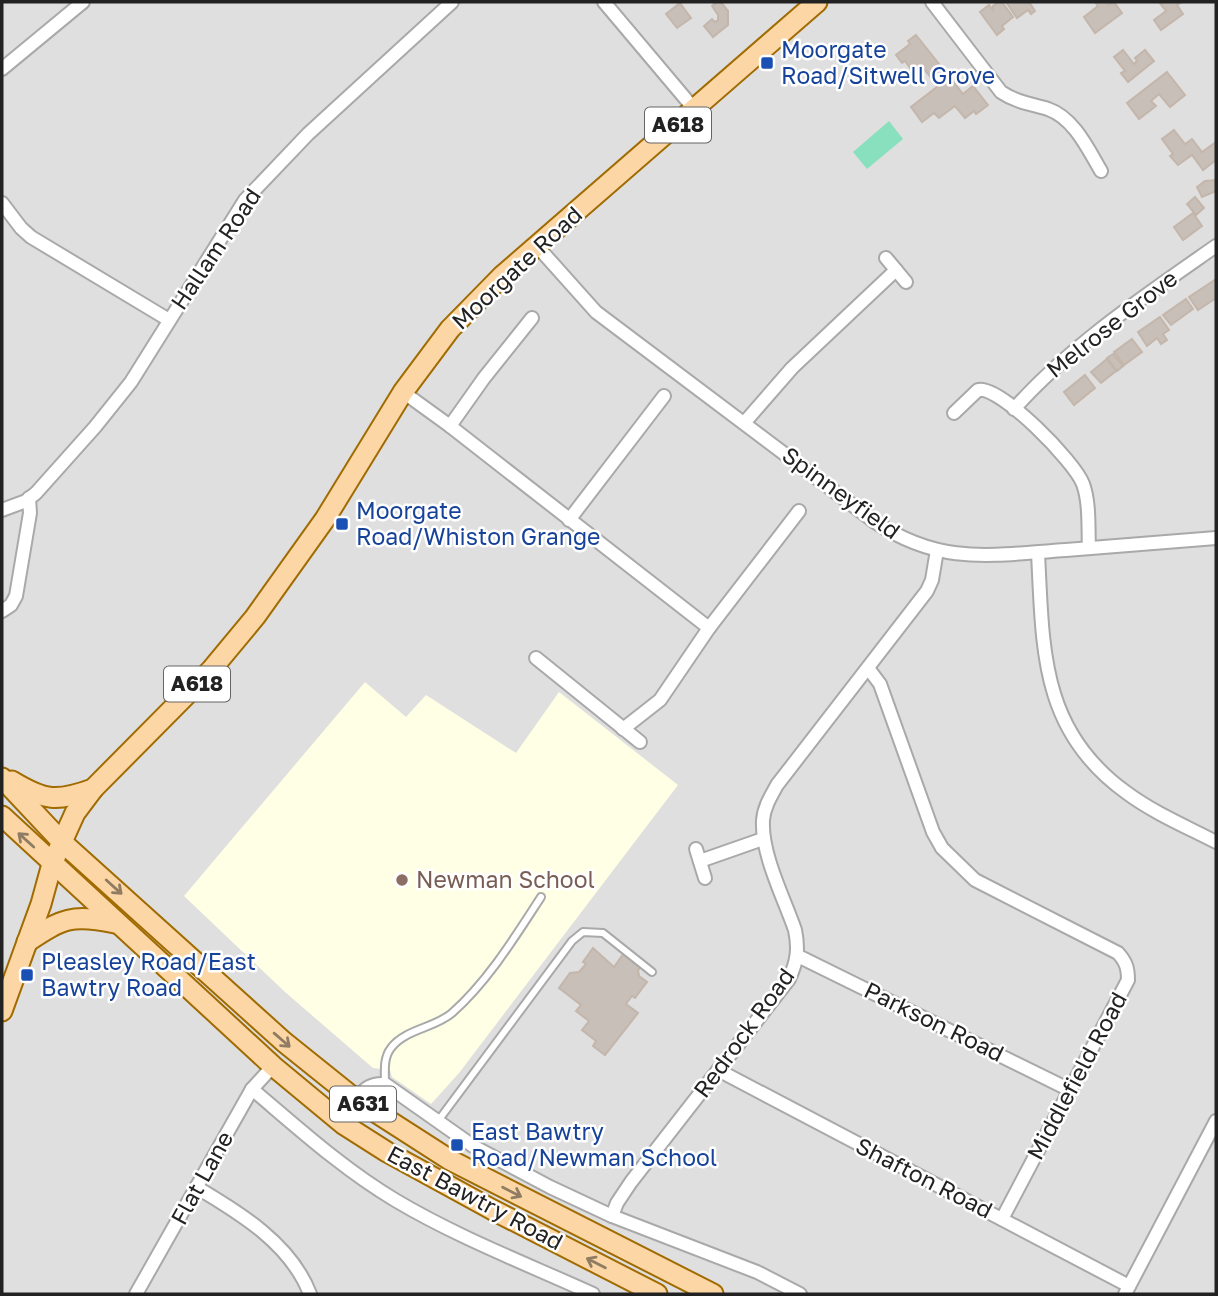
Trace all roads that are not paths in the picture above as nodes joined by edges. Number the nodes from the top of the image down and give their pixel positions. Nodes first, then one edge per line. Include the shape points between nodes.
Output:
1 (83, 2) edge
2 (452, 2) edge
3 (604, 2) edge
4 (817, 2) edge
5 (937, 4) edge
6 (2, 69) edge
7 (695, 110) junction
8 (1101, 171) dead end
9 (2, 203) edge
10 (537, 246) junction
11 (1216, 246) edge
12 (886, 258) dead end
13 (896, 270) junction
14 (906, 282) dead end
15 (532, 318) dead end
16 (169, 320) junction
17 (403, 392) junction
18 (664, 397) dead end
19 (1014, 409) junction
20 (954, 413) dead end
21 (745, 422) junction
22 (450, 426) junction
23 (29, 498) junction
24 (2, 510) edge
25 (799, 511) dead end
26 (569, 520) junction
27 (1216, 538) edge
28 (1216, 545) edge
29 (1089, 548) junction
30 (937, 551) junction
31 (1038, 552) junction
32 (2, 611) edge
33 (709, 628) junction
34 (536, 658) dead end
35 (868, 668) junction
36 (623, 729) junction
37 (639, 742) dead end
38 (2, 777) edge
39 (93, 789) junction
40 (2, 816) edge
41 (763, 839) junction
42 (62, 842) junction
43 (1216, 842) edge
44 (52, 864) junction
45 (705, 878) dead end
46 (541, 897) dead end
47 (116, 924) junction
48 (27, 942) junction
49 (798, 956) junction
50 (652, 972) dead end
51 (2, 1011) edge
52 (272, 1066) junction
53 (718, 1070) junction
54 (385, 1084) junction
55 (252, 1089) junction
56 (1070, 1090) junction
57 (355, 1099) junction
58 (438, 1121) junction
59 (1216, 1121) edge
60 (196, 1187) junction
61 (611, 1216) junction
62 (1002, 1219) junction
63 (1127, 1290) edge
64 (136, 1294) edge
65 (310, 1294) edge
66 (593, 1294) edge
67 (657, 1294) edge
68 (713, 1294) edge
69 (800, 1294) edge

1 - 6 street
2 - 16 street, Hallam Road via 308,134 245,200
3 - 7 street
4 - 7 main road, Moorgate Road / A618
5 - 8 street via 1001,92 1063,118
7 - 10 main road, Moorgate Road / A618
9 - 16 street via 32,237
10 - 17 main road, Moorgate Road / A618 via 457,322
10 - 21 street, Spinneyfield via 596,312
11 - 19 street, Melrose Grove via 1129,308 1046,375
12 - 13 street
13 - 14 street
13 - 21 street via 792,368
15 - 22 street
16 - 23 street, Hallam Road via 123,391
17 - 22 street
17 - 39 main road, Moorgate Road / A618 via 325,519 255,617 211,670
18 - 26 street
19 - 20 street via 982,389
19 - 29 street via 1061,453 1083,483
21 - 30 street, Spinneyfield via 875,522 907,541
22 - 26 street
23 - 24 street, Hallam Road
23 - 32 street via 16,596
25 - 33 street
26 - 33 street
27 - 28 street
27 - 29 street, Spinneyfield
29 - 31 street, Spinneyfield
30 - 31 street, Spinneyfield via 981,556
30 - 35 street, Redrock Road via 927,591
31 - 43 street via 1043,645 1051,686 1064,722 1081,750 1128,794
33 - 36 street via 660,700
34 - 36 street
35 - 41 street, Redrock Road via 777,785 763,818
35 - 56 street, Middlefield Road via 880,684 942,848 975,880 1118,953 1125,961 1128,980
36 - 37 street
38 - 39 main road via 52,799
38 - 42 main road, A631
39 - 42 main road, Moorgate Road / A618
44 -> 40 main road, A631
41 - 45 street via 698,855
41 - 49 street, Redrock Road via 795,930
42 - 44 main road, A618
42 -> 57 main road, East Bawtry Road / A631 via 284,1042
44 - 47 main road, East Bawtry Road / A631
44 - 48 main road, A618
46 - 54 lane via 499,958 451,1013 389,1050
47 - 48 main road via 86,917 70,919
47 - 52 main road, East Bawtry Road / A631
48 - 51 main road, A618
49 - 53 street, Redrock Road via 789,979
49 - 56 street, Parkson Road
50 - 58 lane via 603,933 583,932
52 - 55 street, Flat Lane
67 -> 52 main road, East Bawtry Road / A631 via 387,1152 343,1124
53 - 61 street, Redrock Road via 631,1182
53 - 62 street, Shafton Road
54 - 57 street via 366,1087
54 - 58 street, East Bawtry Road
55 - 60 street, Flat Lane
55 - 66 street, East Bawtry Road via 336,1160 392,1198
56 - 62 street, Middlefield Road
57 -> 68 main road, East Bawtry Road / A631 via 450,1160
58 - 61 street, East Bawtry Road via 473,1146
59 - 63 street
60 - 64 street, Flat Lane
60 - 65 street via 263,1232 296,1268
61 - 69 street, East Bawtry Road via 757,1272
62 - 63 street, Shafton Road

